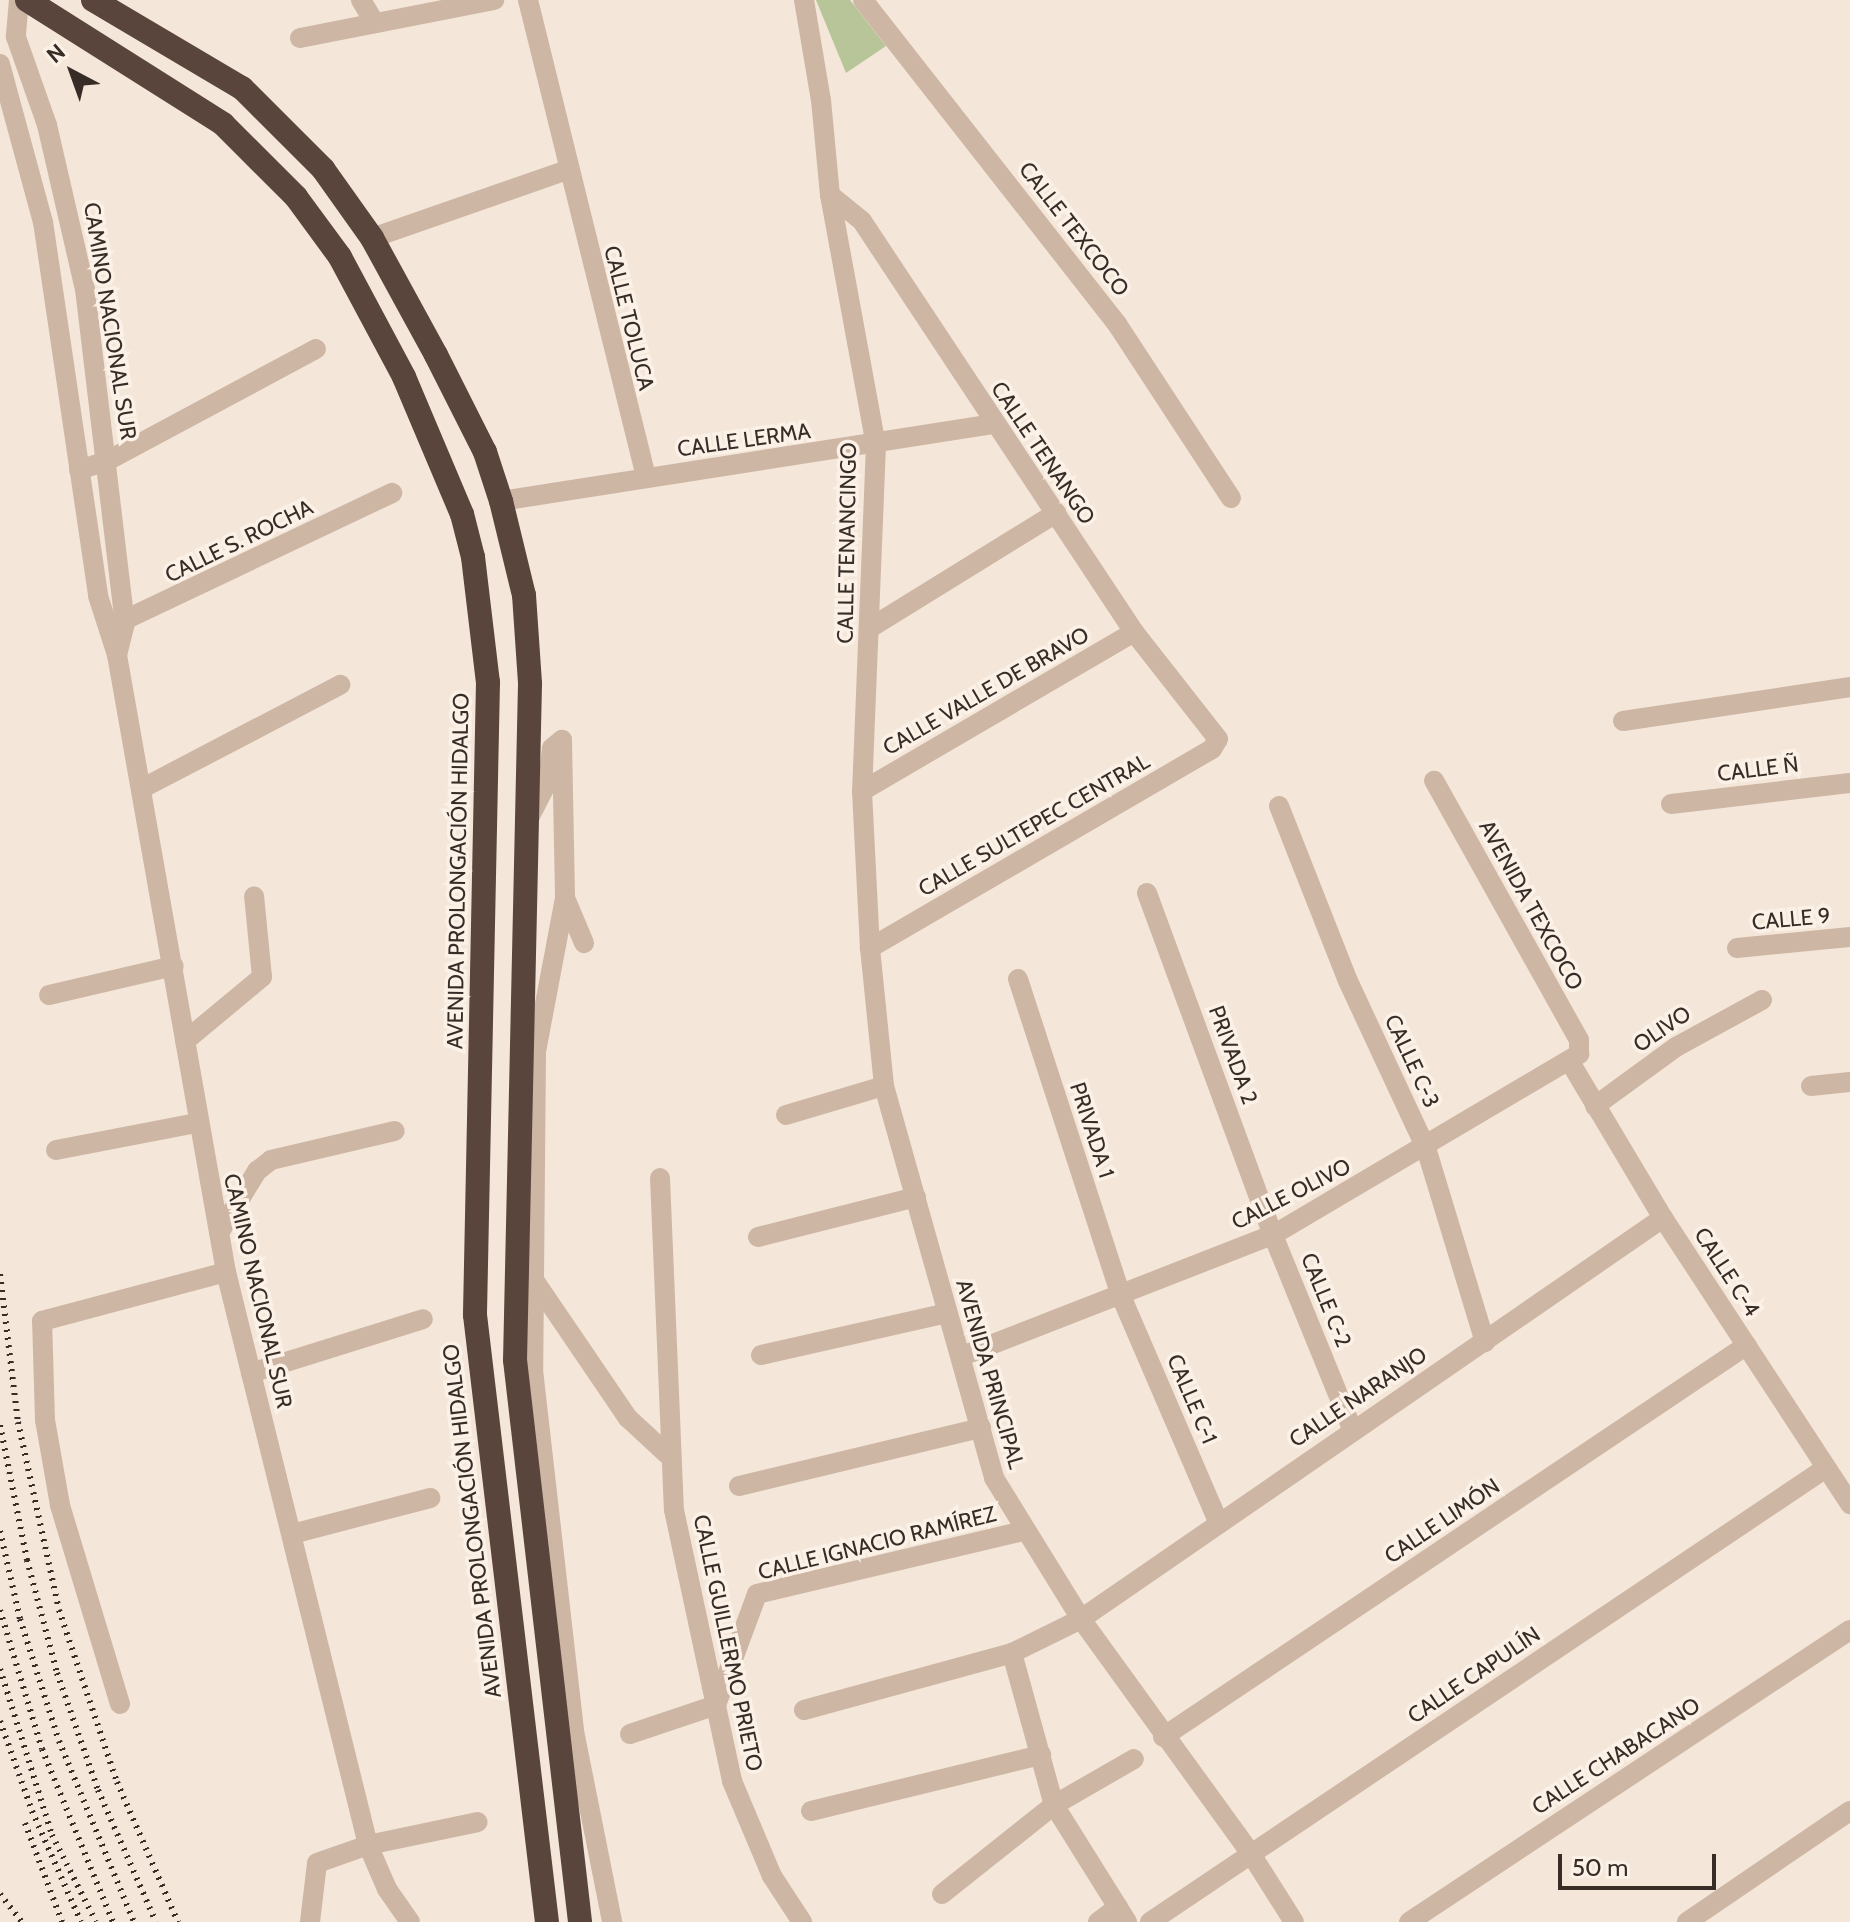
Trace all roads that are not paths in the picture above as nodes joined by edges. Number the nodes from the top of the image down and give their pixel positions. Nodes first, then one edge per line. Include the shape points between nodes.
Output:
1 (19, 0) edge
2 (27, 0) edge
3 (93, 0) edge
4 (361, 0) edge
5 (494, 0) edge
6 (528, 0) edge
7 (804, 0) edge
8 (863, 0) edge
9 (375, 23) junction
10 (300, 38) dead end
11 (0, 64) edge
12 (567, 170) junction
13 (830, 195) junction
14 (372, 238) junction
15 (316, 349) dead end
16 (994, 424) junction
17 (876, 445) junction
18 (107, 461) junction
19 (79, 470) junction
20 (646, 478) junction
21 (392, 493) dead end
22 (1231, 498) dead end
23 (501, 501) junction
24 (1056, 513) junction
25 (524, 595) junction
26 (480, 604) junction
27 (115, 625) junction
28 (870, 628) junction
29 (1134, 632) junction
30 (340, 685) dead end
31 (1850, 687) edge
32 (1623, 721) dead end
33 (1218, 739) joint
34 (1434, 781) dead end
35 (1850, 783) edge
36 (141, 789) junction
37 (862, 791) junction
38 (1671, 804) dead end
39 (1279, 806) dead end
40 (526, 824) junction
41 (1147, 893) dead end
42 (254, 896) dead end
43 (565, 898) junction
44 (1850, 937) edge
45 (584, 943) dead end
46 (870, 948) junction
47 (1737, 948) dead end
48 (174, 966) junction
49 (1018, 979) dead end
50 (49, 995) dead end
51 (1762, 1000) dead end
52 (185, 1041) junction
53 (1574, 1058) junction
54 (1850, 1082) edge
55 (884, 1086) junction
56 (1811, 1086) dead end
57 (1595, 1106) junction
58 (786, 1115) dead end
59 (196, 1123) junction
60 (395, 1131) dead end
61 (1426, 1148) junction
62 (56, 1150) dead end
63 (660, 1178) dead end
64 (916, 1197) junction
65 (1663, 1218) junction
66 (219, 1233) junction
67 (1273, 1235) junction
68 (758, 1237) dead end
69 (226, 1272) junction
70 (532, 1277) junction
71 (1121, 1296) junction
72 (947, 1313) junction
73 (423, 1319) dead end
74 (1485, 1342) junction
75 (1747, 1345) junction
76 (761, 1355) dead end
77 (962, 1356) junction
78 (251, 1373) junction
79 (981, 1428) junction
80 (1352, 1429) junction
81 (668, 1455) junction
82 (1826, 1468) junction
83 (739, 1486) dead end
84 (430, 1498) dead end
85 (1850, 1504) edge
86 (1218, 1521) junction
87 (1023, 1531) junction
88 (292, 1534) junction
89 (1081, 1619) junction
90 (1850, 1630) edge
91 (1012, 1653) junction
92 (120, 1704) dead end
93 (716, 1705) junction
94 (804, 1710) dead end
95 (630, 1734) dead end
96 (1163, 1737) junction
97 (1041, 1755) junction
98 (1134, 1759) dead end
99 (1054, 1805) junction
100 (811, 1811) dead end
101 (1850, 1811) edge
102 (478, 1822) dead end
103 (368, 1845) junction
104 (1251, 1854) junction
105 (942, 1894) dead end
106 (1123, 1915) edge
107 (310, 1922) edge
108 (410, 1922) edge
109 (547, 1922) edge
110 (580, 1922) edge
111 (612, 1922) edge
112 (802, 1922) edge
113 (1098, 1922) edge
114 (1150, 1922) edge
115 (1294, 1922) edge
116 (1409, 1922) edge
117 (1687, 1922) edge

1 - 18 street, CAMINO NACIONAL SUR via 16,37 51,138 85,289
2 - 26 highway, AVENIDA PROLONGACIÓN HIDALGO via 223,124 296,197 340,257 421,415 462,514
3 - 14 highway via 242,88 323,169
4 - 9 street
5 - 9 street
6 - 12 street, CALLE TOLUCA
7 - 13 street, CALLE TENANCINGO
8 - 22 street, CALLE TEXCOCO via 1117,324
9 - 10 street
11 - 19 street, CAMINO NACIONAL SUR via 43,222
12 - 14 street
12 - 20 street, CALLE TOLUCA
13 - 16 street, CALLE TENANGO via 862,221
13 - 17 street, CALLE TENANCINGO
14 - 23 highway via 485,452
15 - 18 street
16 - 17 street, CALLE LERMA
16 - 24 street, CALLE TENANGO
17 - 20 street, CALLE LERMA
17 - 28 street, CALLE TENANCINGO
18 - 19 street
18 - 27 street, CAMINO NACIONAL SUR
19 - 27 street, CAMINO NACIONAL SUR
20 - 23 street, CALLE LERMA
21 - 27 street, CALLE S. ROCHA
23 - 25 highway
24 - 28 street
24 - 29 street, CALLE TENANGO
25 - 26 highway
25 - 40 highway via 530,684
26 - 109 highway, AVENIDA PROLONGACIÓN HIDALGO via 488,682 475,1315
27 - 36 street, CAMINO NACIONAL SUR
28 - 37 street, CALLE TENANCINGO
29 - 33 street, CALLE TENANGO
29 - 37 street, CALLE VALLE DE BRAVO
30 - 36 street
31 - 32 street
33 - 46 street, CALLE SULTEPEC CENTRAL via 1212,749
34 - 53 street, AVENIDA TEXCOCO via 1579,1040
35 - 38 street, CALLE Ñ
36 - 48 street, CAMINO NACIONAL SUR
37 - 46 street, CALLE TENANCINGO
39 - 61 street, CALLE C-3 via 1348,981
40 - 43 street via 548,781 552,748 562,740
40 - 110 highway via 515,1360
41 - 67 street, PRIVADA 2
42 - 52 street via 262,977
43 - 45 street
43 - 70 street via 536,1051
44 - 47 street, CALLE 9
46 - 55 street, AVENIDA PRINCIPAL
48 - 50 street
48 - 52 street, CAMINO NACIONAL SUR
49 - 71 street, PRIVADA 1
51 - 57 street, OLIVO via 1676,1047
52 - 59 street, CAMINO NACIONAL SUR
53 - 57 street, CALLE C-4
53 - 61 street, CALLE OLIVO
54 - 56 street
55 - 58 street
55 - 64 street, AVENIDA PRINCIPAL
57 - 65 street, CALLE C-4
59 - 62 street
59 - 66 street, CAMINO NACIONAL SUR
60 - 66 street via 271,1160 257,1171
61 - 67 street, CALLE OLIVO
61 - 74 street, CALLE C-3
63 - 81 street, CALLE GUILLERMO PRIETO
64 - 68 street
64 - 72 street, AVENIDA PRINCIPAL
65 - 74 street, CALLE NARANJO
65 - 75 street, CALLE C-4
66 - 69 street, CAMINO NACIONAL SUR
67 - 71 street, CALLE OLIVO
67 - 80 street, CALLE C-2
69 - 78 street, CAMINO NACIONAL SUR
69 - 92 street via 42,1321 45,1420 60,1505
70 - 81 street via 628,1418
70 - 111 street via 533,1370 574,1731
71 - 77 street, CALLE OLIVO
71 - 86 street, CALLE C-1
72 - 76 street
72 - 77 street, AVENIDA PRINCIPAL
73 - 78 street
74 - 80 street, CALLE NARANJO
75 - 82 street, CALLE C-4
75 - 96 street, CALLE LIMÓN
77 - 79 street, AVENIDA PRINCIPAL
78 - 88 street, CAMINO NACIONAL SUR
79 - 83 street
79 - 87 street, AVENIDA PRINCIPAL via 994,1478
80 - 86 street, CALLE NARANJO
81 - 93 street, CALLE GUILLERMO PRIETO via 674,1510
82 - 85 street, CALLE C-4
82 - 104 street, CALLE CAPULÍN
84 - 88 street
86 - 89 street, CALLE NARANJO
87 - 89 street, AVENIDA PRINCIPAL
87 - 93 street, CALLE IGNACIO RAMÍREZ via 757,1594
88 - 103 street, CAMINO NACIONAL SUR
89 - 91 street, CALLE NARANJO
89 - 96 street, AVENIDA PRINCIPAL
90 - 116 street, CALLE CHABACANO
91 - 94 street, CALLE NARANJO
91 - 97 street
93 - 95 street
93 - 112 street, CALLE GUILLERMO PRIETO via 732,1781 772,1876
96 - 104 street, AVENIDA PRINCIPAL
97 - 99 street
97 - 100 street
98 - 99 street
99 - 105 street
99 - 106 street
101 - 117 street
102 - 103 street
103 - 107 street via 317,1863
103 - 108 street, CAMINO NACIONAL SUR via 387,1889
104 - 114 street, CALLE CAPULÍN
104 - 115 street, AVENIDA PRINCIPAL
106 - 113 street

